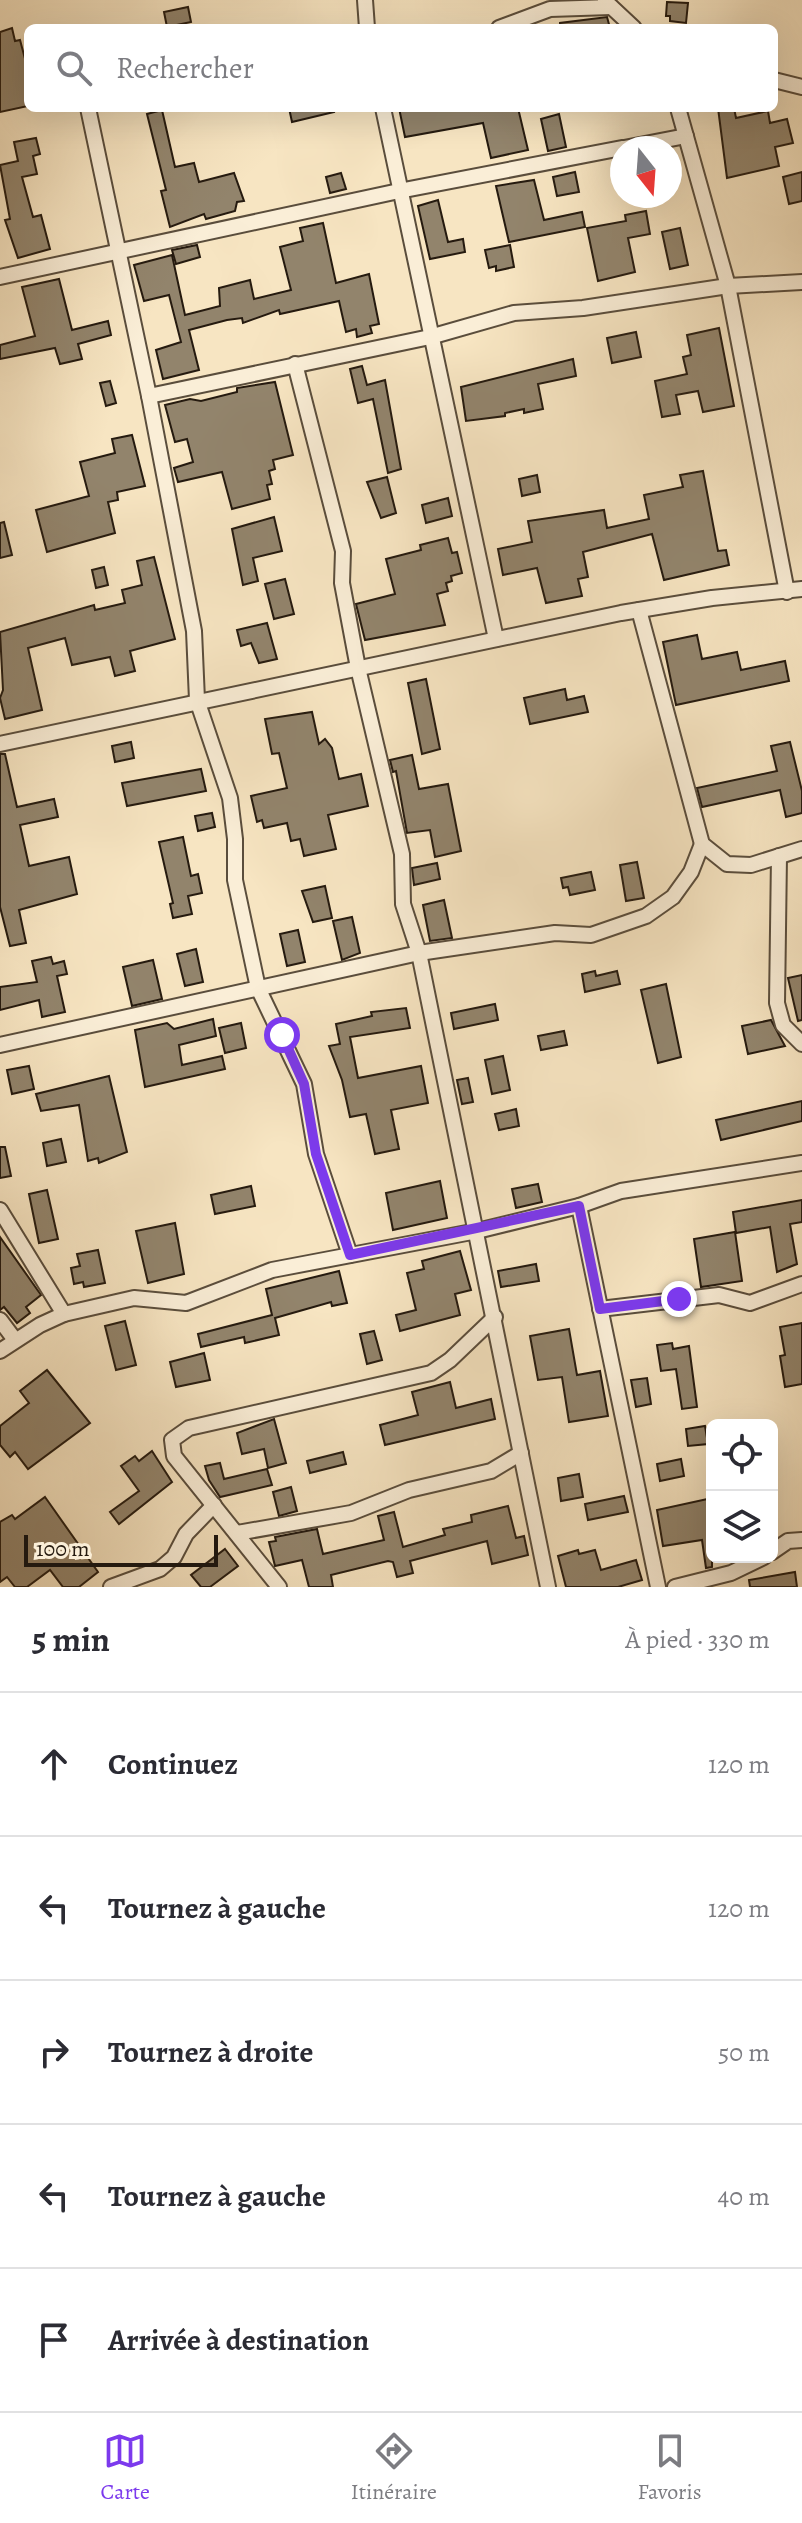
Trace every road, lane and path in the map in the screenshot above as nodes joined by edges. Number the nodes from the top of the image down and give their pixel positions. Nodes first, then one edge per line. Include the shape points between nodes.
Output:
1 (365, 0) edge
2 (607, 4) edge
3 (367, 24) edge
4 (510, 24) edge
5 (630, 24) edge
6 (778, 81) edge
7 (802, 87) edge
8 (89, 112) edge
9 (384, 112) edge
10 (679, 112) edge
11 (686, 136) junction
12 (682, 137) edge
13 (610, 150) edge
14 (399, 191) junction
15 (119, 252) junction
16 (0, 277) edge
17 (802, 282) edge
18 (728, 286) junction
19 (430, 337) junction
20 (295, 364) junction
21 (149, 396) junction
22 (794, 591) edge
23 (639, 610) junction
24 (496, 639) junction
25 (358, 668) junction
26 (197, 700) junction
27 (0, 744) edge
28 (702, 844) junction
29 (802, 849) edge
30 (779, 856) junction
31 (419, 953) junction
32 (258, 988) junction
33 (802, 1044) edge
34 (0, 1045) edge
35 (802, 1163) edge
36 (579, 1206) junction
37 (0, 1210) edge
38 (477, 1231) junction
39 (350, 1255) junction
40 (802, 1284) edge
41 (600, 1309) junction
42 (64, 1314) junction
43 (495, 1317) junction
44 (0, 1320) edge
45 (15, 1340) junction
46 (0, 1351) edge
47 (521, 1453) junction
48 (214, 1505) junction
49 (237, 1533) junction
50 (802, 1540) edge
51 (778, 1548) edge
52 (752, 1563) edge
53 (111, 1587) edge
54 (279, 1587) edge
55 (548, 1587) edge
56 (658, 1587) edge
57 (675, 1587) edge

1 - 3 street
2 - 4 street via 550,9
2 - 5 street
6 - 7 street
8 - 15 street
9 - 14 street
10 - 11 street
11 - 12 street
11 - 18 street
13 - 14 street
14 - 15 street
14 - 19 street
15 - 16 street
15 - 21 street
17 - 18 street
18 - 19 street via 514,313
18 - 22 street
19 - 20 street
19 - 24 street
20 - 21 street
20 - 25 street via 343,551 342,583
21 - 26 street via 194,631
22 - 23 street
23 - 24 street
23 - 28 street
24 - 25 street
25 - 26 street
25 - 31 street via 402,854 403,904
26 - 27 street
26 - 32 street via 230,798 235,880
28 - 30 street via 727,864 751,865
28 - 31 street via 673,897 646,916 591,935 555,933
29 - 30 street
30 - 33 street via 777,1003 783,1025
31 - 32 street
31 - 38 street
32 - 34 street
32 - 39 street via 304,1084 316,1154
35 - 36 street via 621,1191
36 - 38 street
36 - 41 street
37 - 42 street
38 - 39 street
38 - 43 street
39 - 42 street via 272,1270 186,1303 134,1298
40 - 41 street via 750,1303 719,1295
41 - 56 street
42 - 45 street
43 - 47 street
43 - 48 street via 431,1373 189,1428 172,1440 174,1456
44 - 45 street
45 - 46 street
47 - 49 street via 491,1471 409,1490 351,1513
47 - 55 street
48 - 49 street
48 - 53 street via 160,1569
49 - 54 street
50 - 51 street
52 - 57 street

